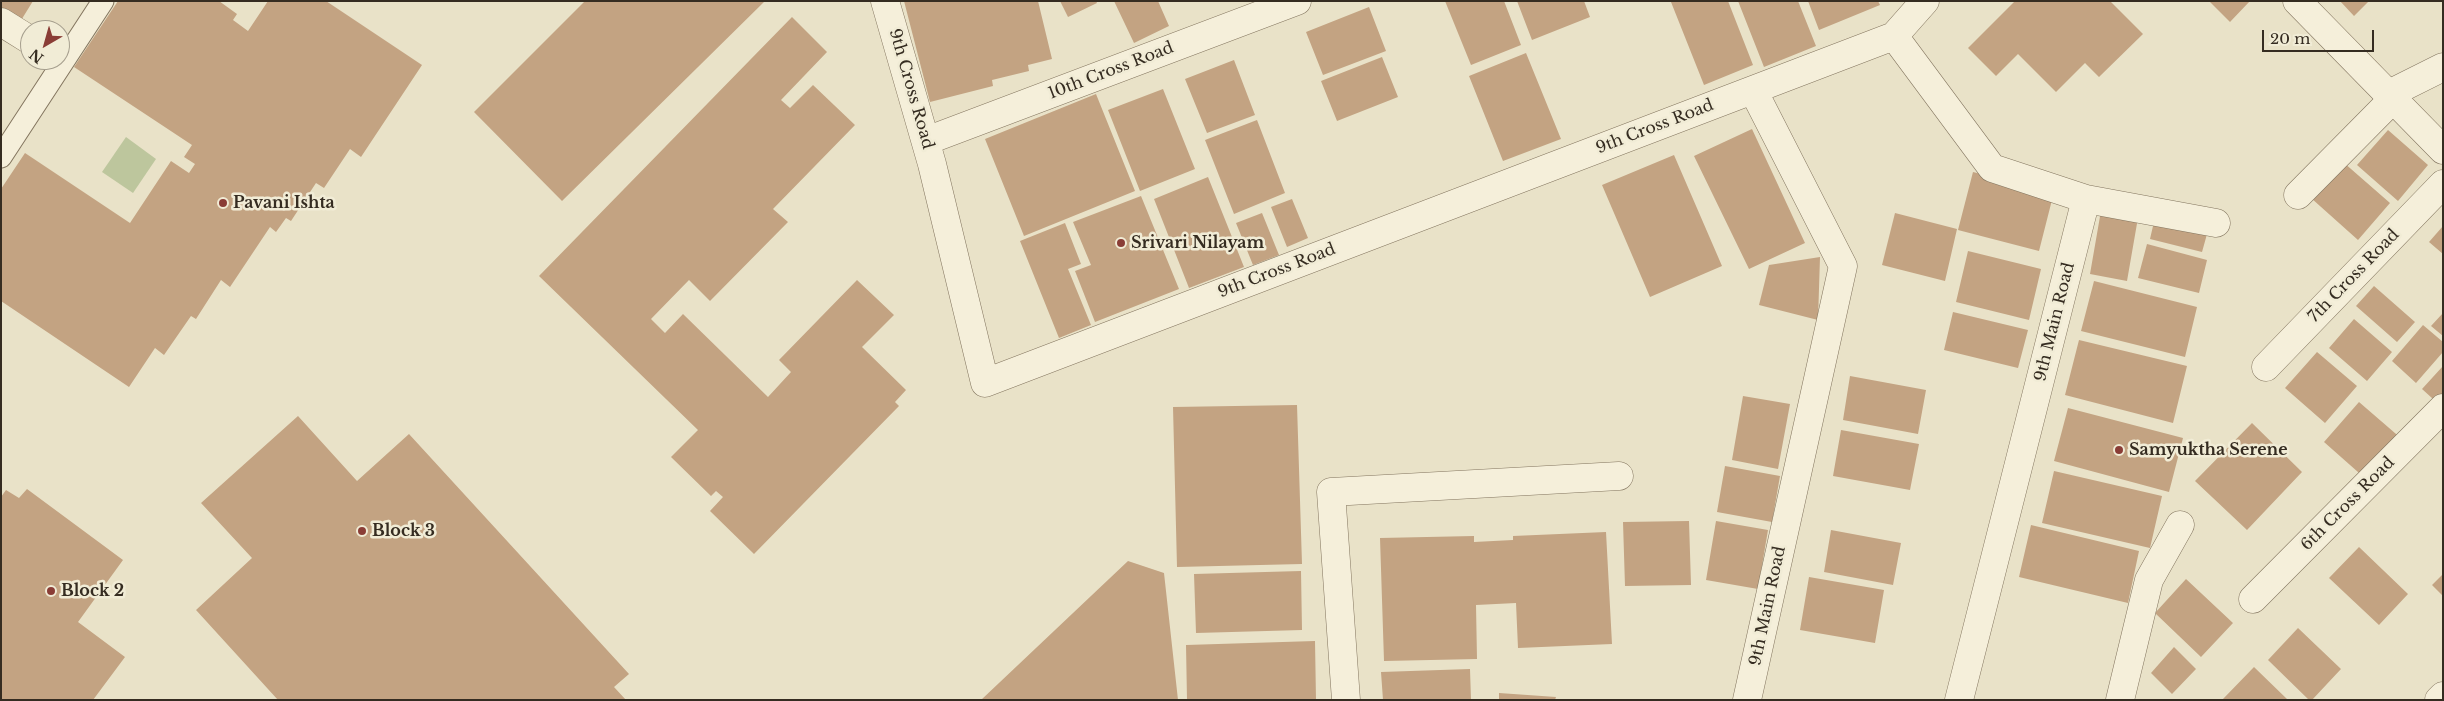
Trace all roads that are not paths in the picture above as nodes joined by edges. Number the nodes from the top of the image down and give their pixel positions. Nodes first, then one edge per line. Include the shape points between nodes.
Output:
1 (103, 1) edge
2 (885, 1) edge
3 (1297, 1) edge
4 (1925, 1) edge
5 (2296, 1) edge
6 (1, 22) edge
7 (20, 34) edge
8 (1894, 36) junction
9 (70, 48) edge
10 (2443, 67) edge
11 (56, 70) edge
12 (1752, 90) junction
13 (2389, 97) junction
14 (926, 141) junction
15 (2443, 150) edge
16 (1, 157) edge
17 (2443, 184) edge
18 (2298, 195) dead end
19 (2086, 199) junction
20 (2216, 223) dead end
21 (2266, 368) dead end
22 (2443, 408) edge
23 (1619, 476) dead end
24 (2180, 525) dead end
25 (2253, 599) dead end
26 (2443, 696) edge
27 (1346, 700) edge
28 (1747, 700) edge
29 (1959, 700) edge
30 (2120, 700) edge
31 (2439, 700) edge

1 - 9 lane
2 - 14 street, 9th Cross Road
3 - 14 street, 10th Cross Road
4 - 8 street, 9th Cross Road
5 - 13 street
6 - 7 street
8 - 12 street, 9th Cross Road
8 - 19 street via 1992,168
10 - 13 street
11 - 16 lane
12 - 14 street, 9th Cross Road via 985,383
12 - 28 street, 9th Main Road via 1843,266
13 - 15 street
13 - 18 street
17 - 21 street, 7th Cross Road
19 - 20 street
19 - 29 street, 9th Main Road
22 - 25 street, 6th Cross Road
23 - 27 street via 1331,492
24 - 30 street via 2149,580
26 - 31 street

